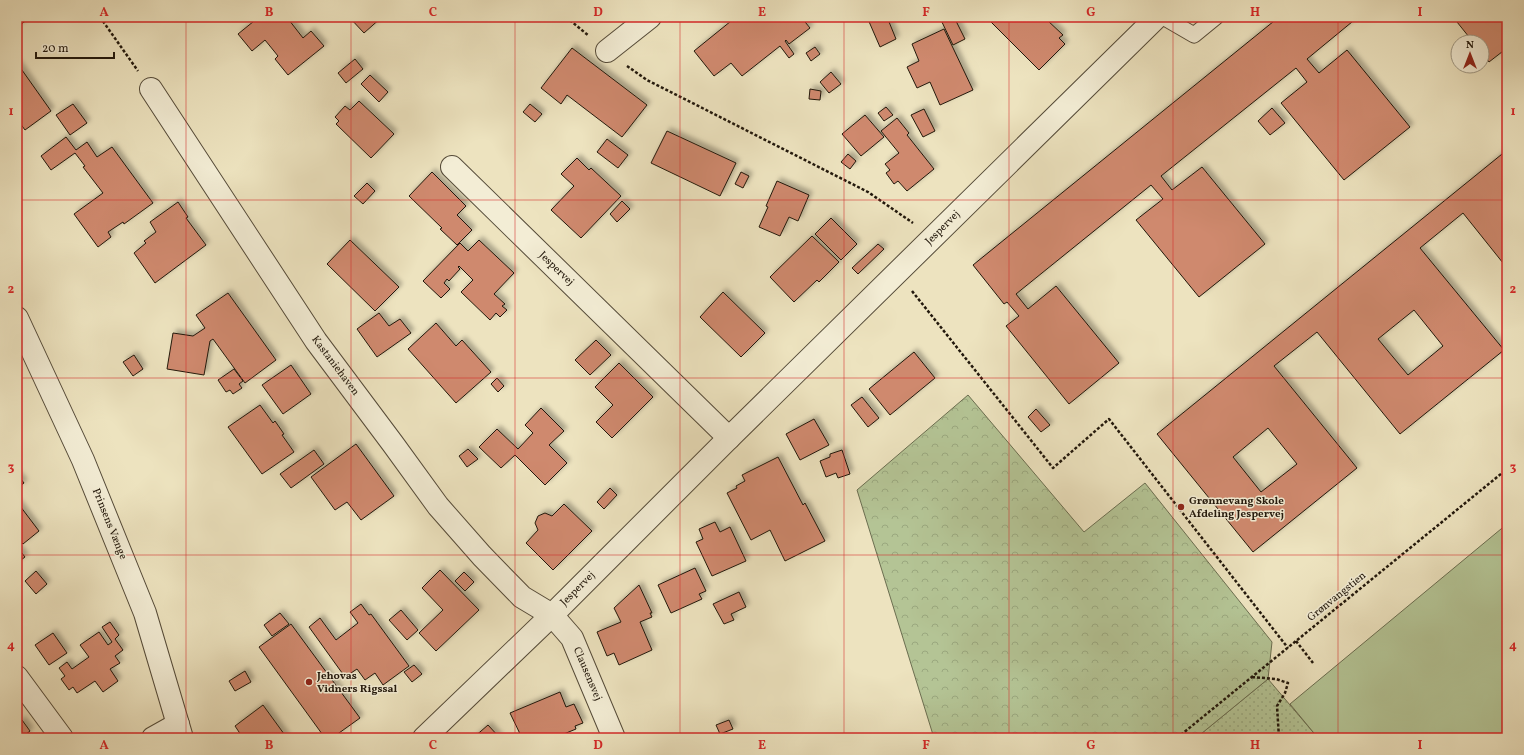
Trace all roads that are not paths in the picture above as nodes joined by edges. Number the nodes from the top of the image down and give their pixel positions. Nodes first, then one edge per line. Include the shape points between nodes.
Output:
1 (650, 17) edge
2 (1157, 17) edge
3 (1163, 17) edge
4 (1216, 17) edge
5 (607, 51) road end
6 (151, 89) road end
7 (452, 167) dead end
8 (17, 318) edge
9 (729, 438) junction
10 (552, 615) junction
11 (17, 677) edge
12 (180, 731) edge
13 (62, 738) edge
14 (153, 738) edge
15 (424, 738) edge
16 (614, 738) edge

1 - 5 street
2 - 9 street, Jespervej
3 - 4 lane via 1194,35
6 - 10 street, Kastaniehaven via 316,341 438,506 522,598
7 - 9 street, Jespervej
8 - 12 street, Prinsens Vænge via 83,460 145,613
9 - 10 street, Jespervej
10 - 15 street, Jespervej
10 - 16 street, Clausensvej via 572,638
11 - 13 street
12 - 14 street

